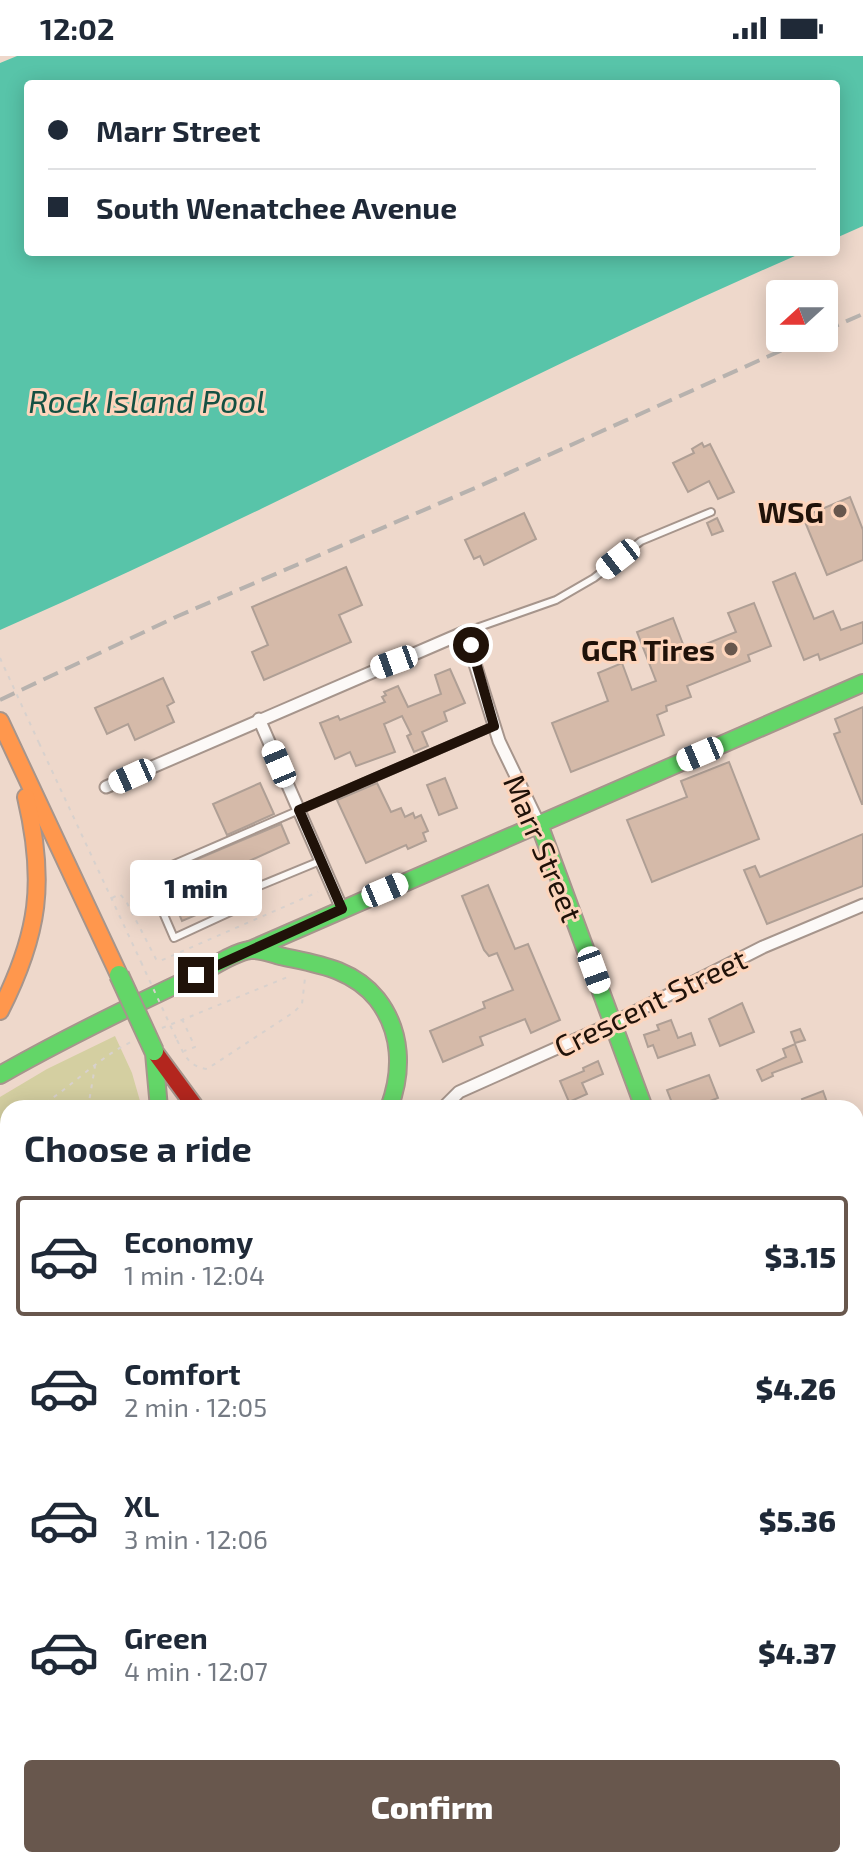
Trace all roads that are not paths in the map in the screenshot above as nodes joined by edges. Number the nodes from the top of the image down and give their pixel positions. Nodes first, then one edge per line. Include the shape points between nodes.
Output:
1 (711, 512) dead end
2 (465, 632) junction
3 (863, 683) edge
4 (259, 719) junction
5 (0, 721) edge
6 (494, 726) junction
7 (16, 756) junction
8 (106, 787) dead end
9 (299, 810) junction
10 (539, 824) junction
11 (320, 861) junction
12 (165, 868) dead end
13 (225, 873) dead end
14 (155, 894) dead end
15 (235, 896) junction
16 (863, 905) edge
17 (342, 909) junction
18 (250, 950) junction
19 (0, 1011) edge
20 (613, 1023) junction
21 (154, 1051) junction
22 (0, 1075) edge
23 (158, 1100) edge
24 (176, 1100) edge
25 (190, 1100) edge
26 (393, 1100) edge
27 (451, 1100) edge
28 (641, 1100) edge

1 - 2 lane via 641,541 556,600
2 - 4 street
2 - 6 street, Marr Street
3 - 10 main road
4 - 8 street
4 - 9 street
5 - 7 main road
6 - 9 lane
6 - 10 street, Marr Street
7 - 19 main road via 36,834 37,904 22,966
7 - 21 main road, bridge
9 - 11 street
9 - 12 lane
10 - 17 main road
10 - 20 main road, Marr Street
11 - 15 lane
11 - 17 street
13 - 15 lane
14 - 15 lane via 174,938 239,908
16 - 20 street, Crescent Street via 763,947
17 - 18 main road
18 - 22 main road via 106,1017
18 - 26 main road via 329,966 368,986 389,1017 399,1047
20 - 27 street, Crescent Street
20 - 28 main road, Marr Street
21 - 23 main road
21 - 24 main road
21 - 25 main road

